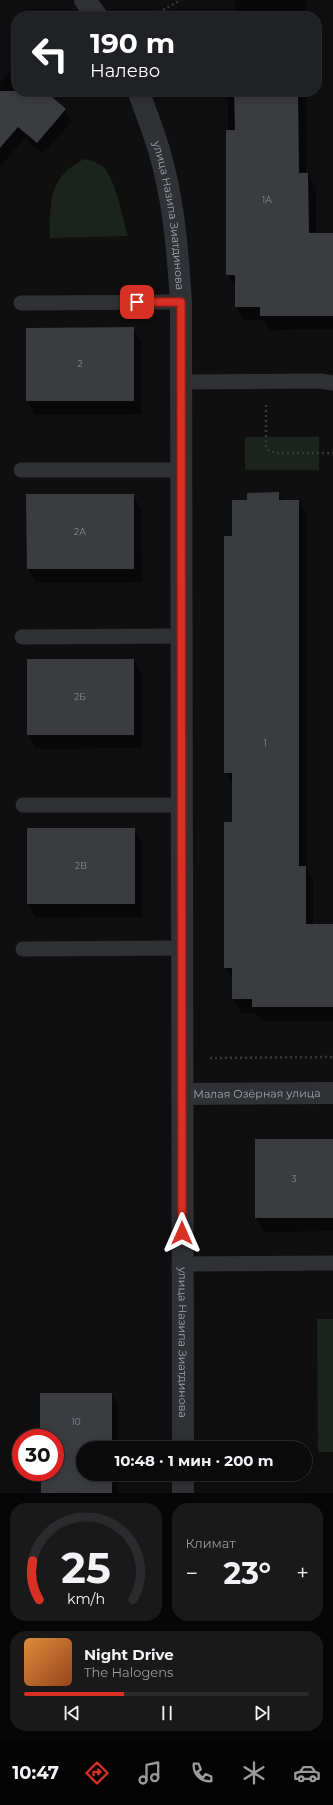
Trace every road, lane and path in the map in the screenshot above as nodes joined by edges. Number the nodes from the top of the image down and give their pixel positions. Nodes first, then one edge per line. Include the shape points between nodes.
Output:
1 (85, 0) edge
2 (181, 0) edge
3 (93, 12) edge
4 (159, 12) edge
5 (140, 96) edge
6 (181, 302) junction
7 (21, 303) dead end
8 (181, 382) junction
9 (266, 382) junction
10 (333, 383) edge
11 (333, 453) edge
12 (21, 470) dead end
13 (181, 470) junction
14 (181, 636) junction
15 (22, 637) dead end
16 (23, 805) dead end
17 (182, 805) junction
18 (182, 948) junction
19 (23, 949) dead end
20 (333, 1057) edge
21 (182, 1058) junction
22 (333, 1093) edge
23 (182, 1094) junction
24 (333, 1263) edge
25 (182, 1264) junction
26 (183, 1441) edge
27 (183, 1481) edge
28 (183, 1493) edge

1 - 3 street
2 - 4 path
5 - 6 street, улица Назипа Зиатдинова via 164,169 175,227
6 - 7 lane
6 - 8 street, улица Назипа Зиатдинова
8 - 9 lane
8 - 13 street, улица Назипа Зиатдинова
9 - 10 lane
9 - 11 path via 268,450 277,453
12 - 13 lane
13 - 14 street, улица Назипа Зиатдинова
14 - 15 lane
14 - 17 street, улица Назипа Зиатдинова
16 - 17 lane
17 - 18 street, улица Назипа Зиатдинова
18 - 19 lane
18 - 21 street, улица Назипа Зиатдинова
20 - 21 path
21 - 23 street, улица Назипа Зиатдинова
22 - 23 street, Малая Озёрная улица
23 - 25 street, улица Назипа Зиатдинова
24 - 25 lane
25 - 26 street, улица Назипа Зиатдинова
27 - 28 street

